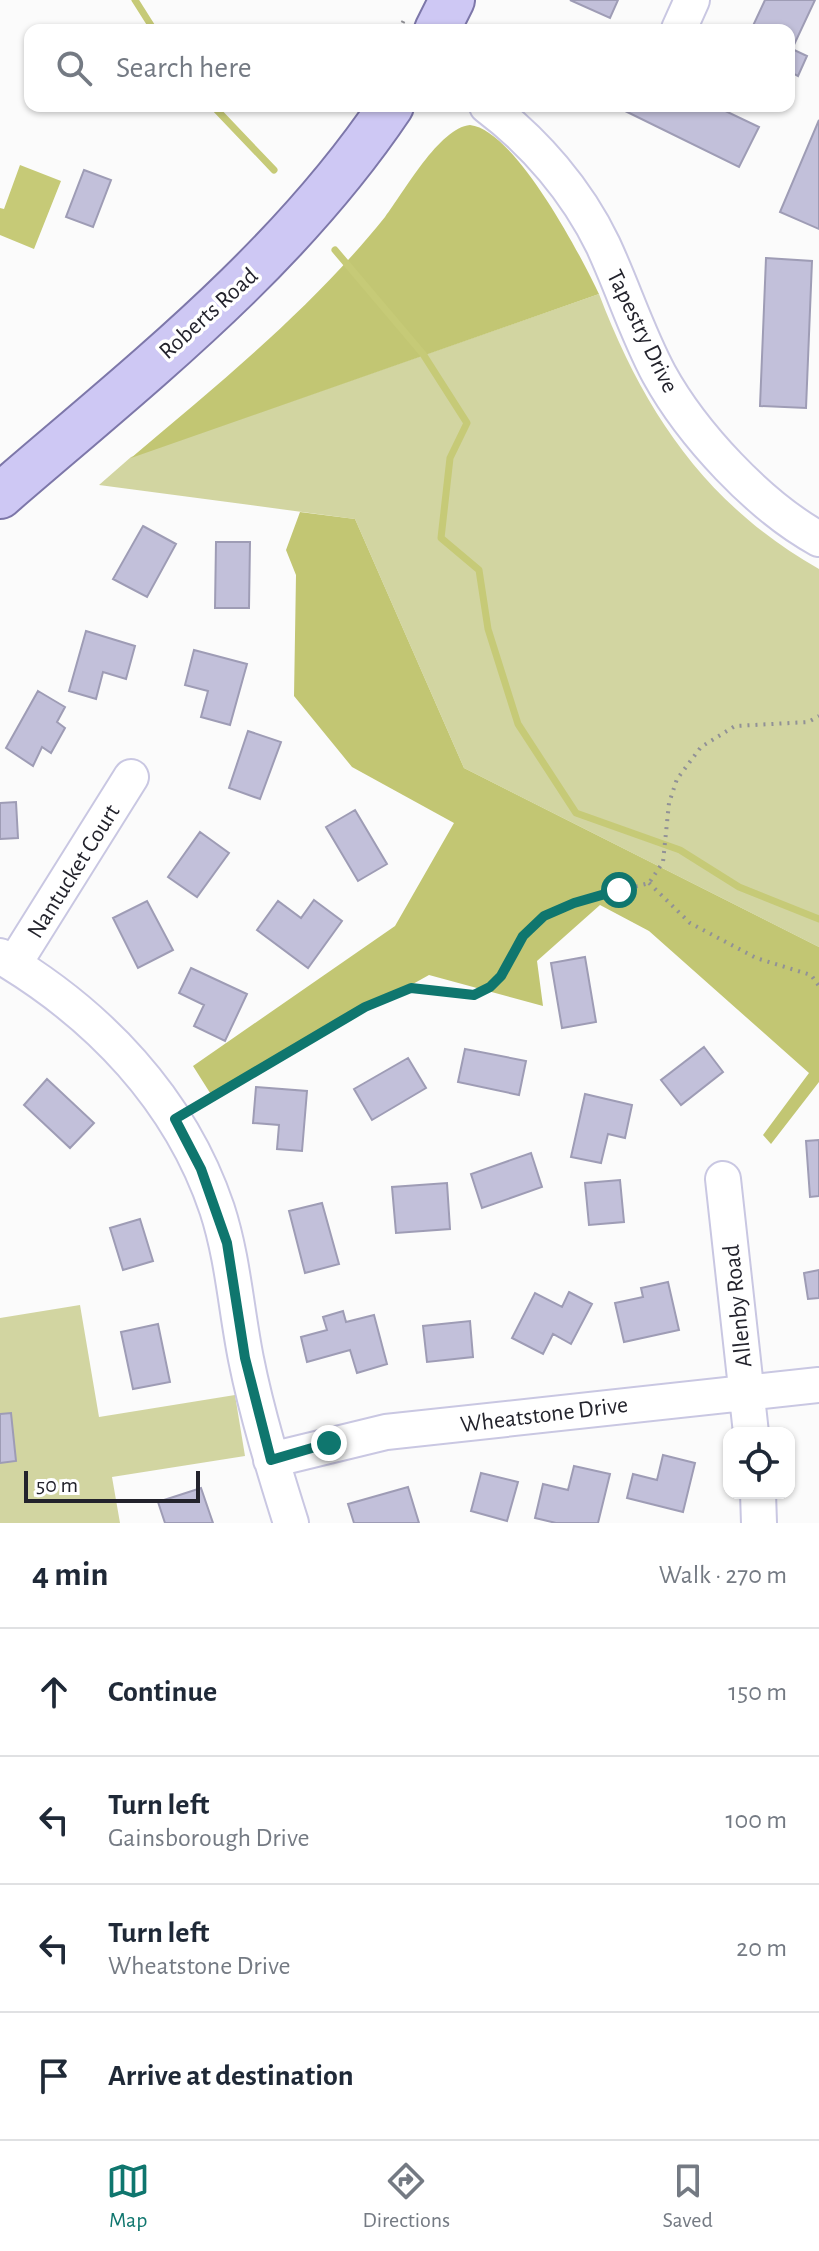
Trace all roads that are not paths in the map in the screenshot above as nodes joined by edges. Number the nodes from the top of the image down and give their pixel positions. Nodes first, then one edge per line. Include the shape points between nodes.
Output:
1 (452, 0) edge
2 (692, 0) edge
3 (440, 24) edge
4 (681, 24) edge
5 (387, 112) edge
6 (494, 112) edge
7 (0, 496) edge
8 (814, 525) edge
9 (131, 777) dead end
10 (7, 960) edge
11 (723, 1179) dead end
12 (819, 1385) edge
13 (747, 1391) junction
14 (750, 1427) edge
15 (271, 1460) junction
16 (758, 1499) edge
17 (291, 1523) edge
18 (759, 1523) edge

1 - 3 main road
2 - 4 street
5 - 7 main road, Roberts Road via 334,183 260,266
6 - 8 street, Tapestry Drive via 537,150 585,214 660,377 689,419 724,460
9 - 10 street, Nantucket Court
10 - 15 street via 104,1032 175,1119 201,1169 227,1243 245,1358
11 - 13 street, Allenby Road
12 - 13 street, Wheatstone Drive
13 - 14 street, Allenby Road
13 - 15 street, Wheatstone Drive via 386,1432
15 - 17 street
16 - 18 street

